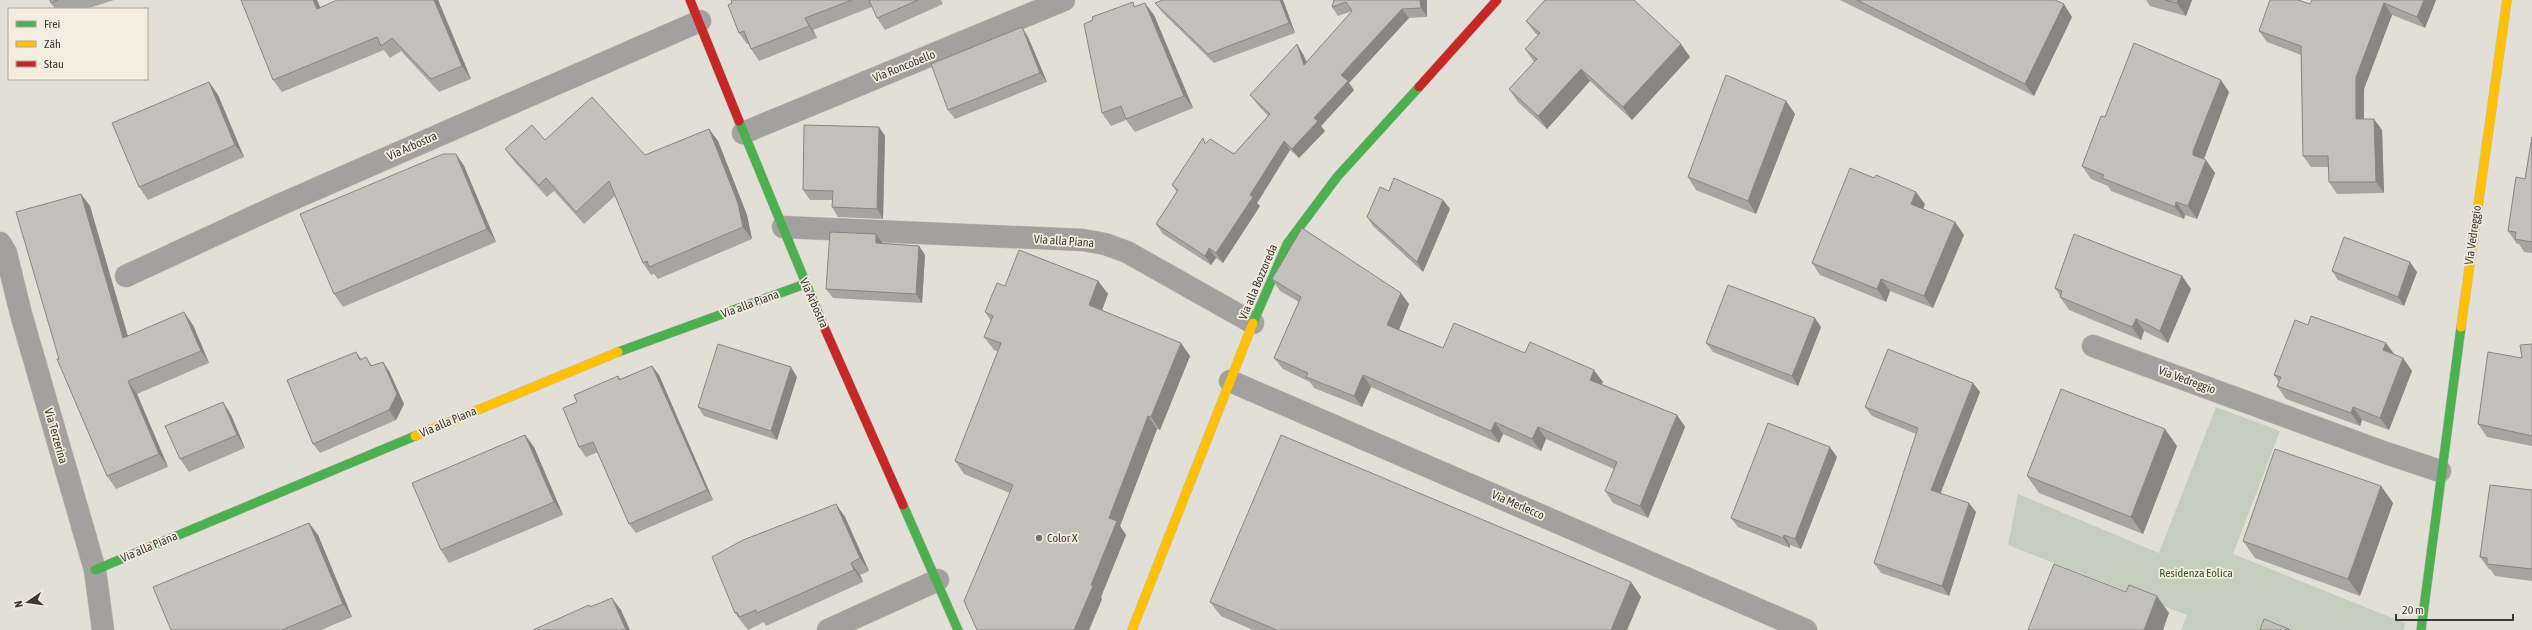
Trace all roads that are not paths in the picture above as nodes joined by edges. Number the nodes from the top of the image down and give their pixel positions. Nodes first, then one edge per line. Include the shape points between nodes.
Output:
1 (690, 0) edge
2 (1064, 0) edge
3 (1497, 0) edge
4 (2507, 0) edge
5 (700, 21) junction
6 (743, 133) junction
7 (783, 227) junction
8 (0, 243) edge
9 (126, 276) dead end
10 (805, 284) junction
11 (1253, 323) junction
12 (2093, 346) dead end
13 (1230, 381) junction
14 (2440, 471) junction
15 (95, 570) junction
16 (938, 580) junction
17 (103, 630) edge
18 (828, 630) edge
19 (958, 630) edge
20 (1132, 630) edge
21 (1806, 630) edge
22 (2421, 630) edge

1 - 5 street, Via Arbostra
2 - 6 street, Via Roncobello
3 - 11 street, Via alla Bozzoreda via 1337,177 1304,218 1287,244
4 - 14 street, Via Vedreggio
5 - 6 street, Via Arbostra
5 - 9 street, Via Arbostra via 277,206
6 - 7 street, Via Arbostra
7 - 10 street, Via Arbostra
7 - 11 street, Via alla Piana via 1083,240 1105,244 1127,252
8 - 15 street, Via Terzerina via 6,253 20,314
10 - 15 street, Via alla Piana via 606,356
10 - 16 street, Via Arbostra
11 - 13 street, Via alla Bozzoreda
12 - 14 street, Via Vedreggio via 2386,454
13 - 20 street, Via alla Bozzoreda
13 - 21 street, Via Merlecco
14 - 22 street, Via Vedreggio
15 - 17 street, Via Terzerina
16 - 18 street
16 - 19 street, Via Arbostra

